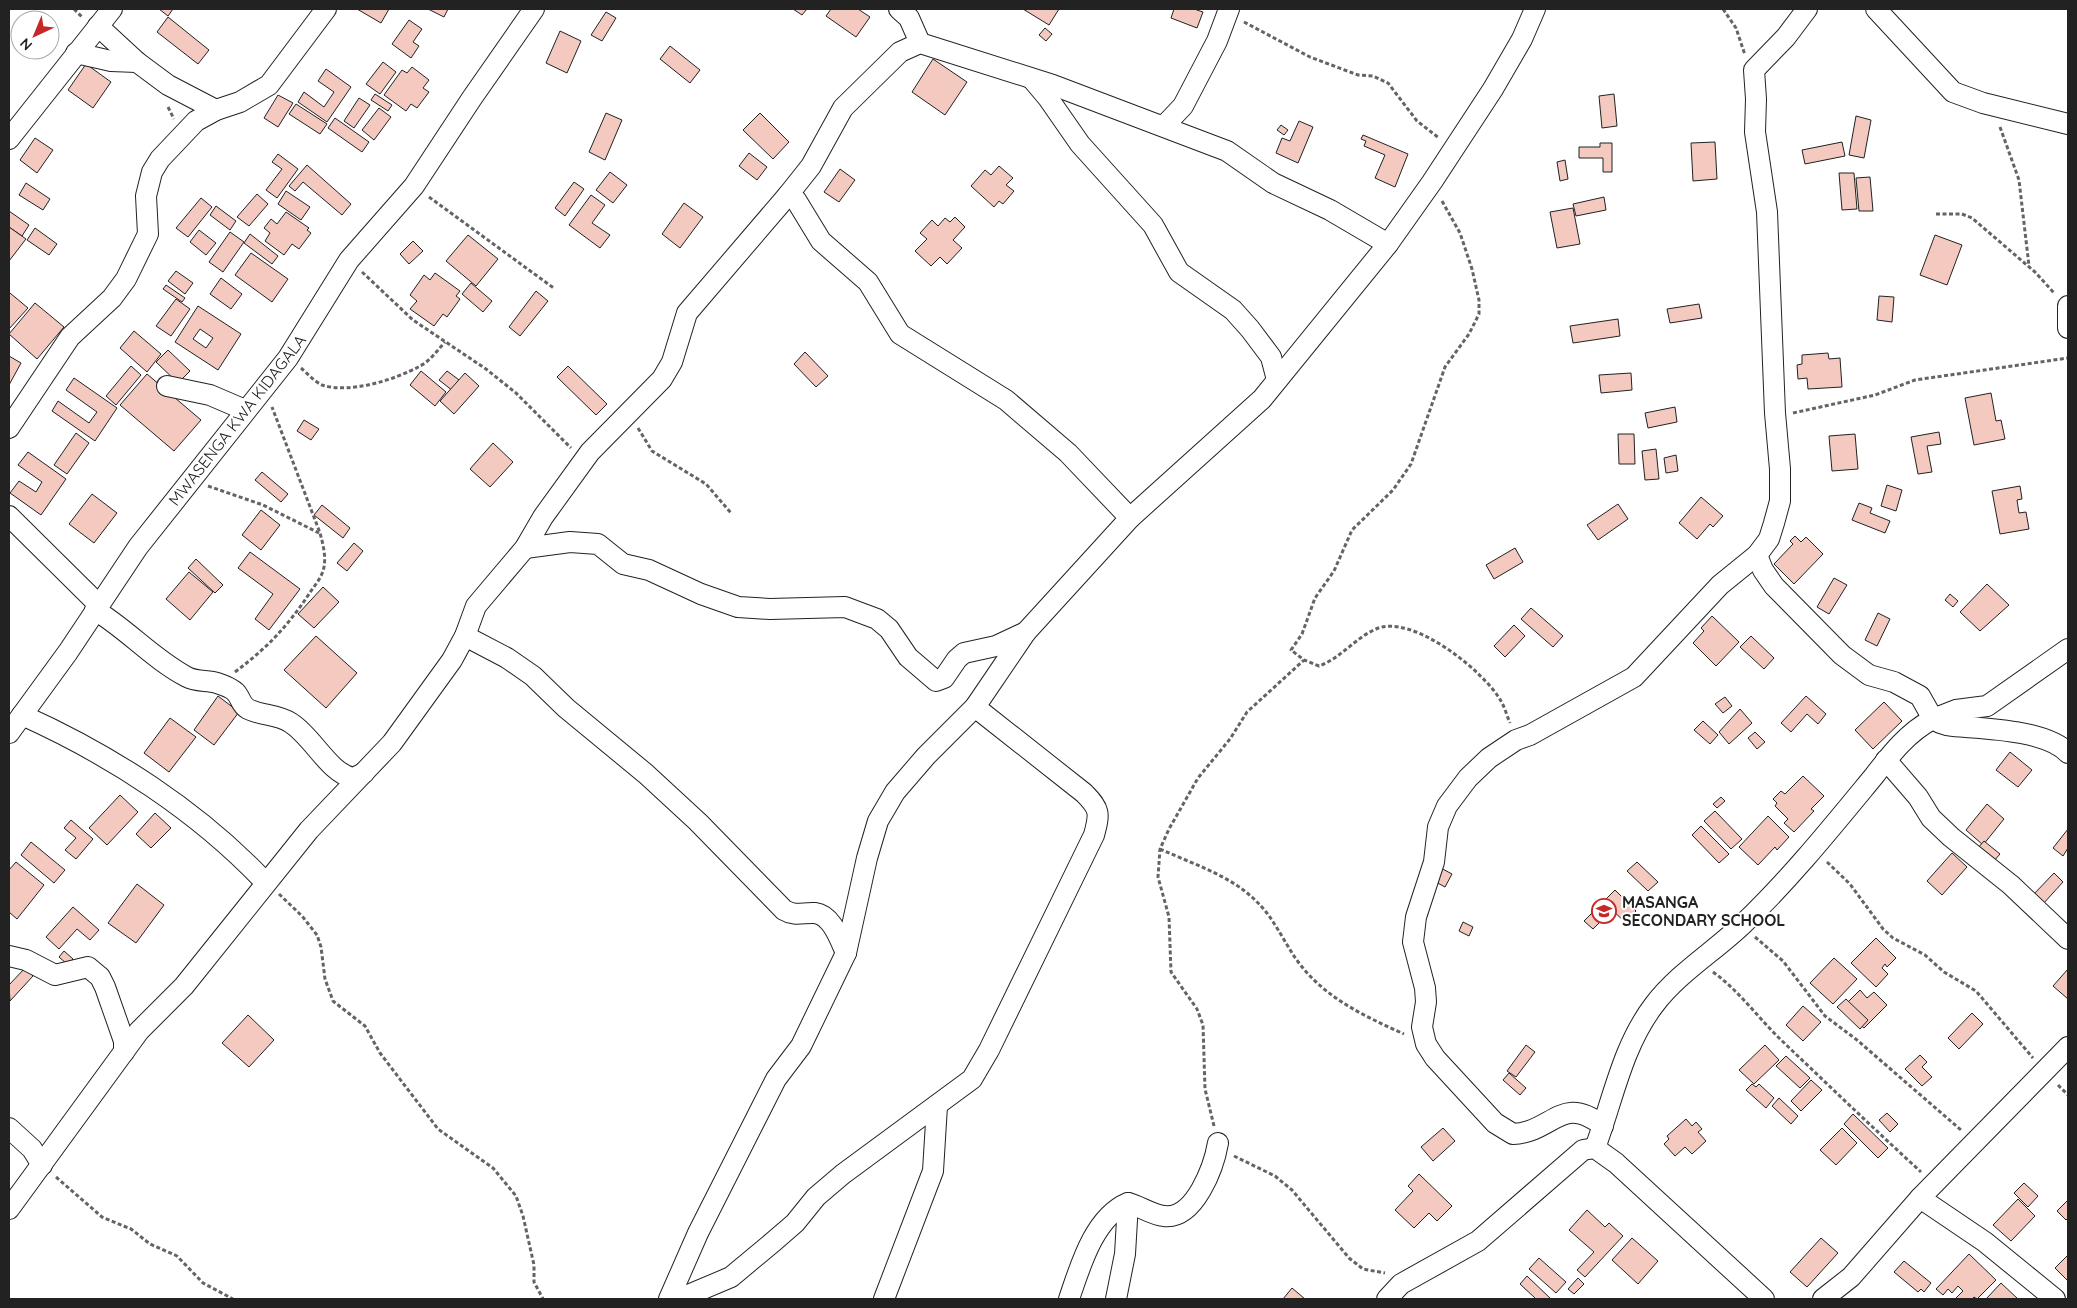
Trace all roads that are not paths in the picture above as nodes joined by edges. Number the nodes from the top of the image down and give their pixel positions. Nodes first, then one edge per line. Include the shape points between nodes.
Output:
1 (112, 9) edge
2 (326, 9) edge
3 (534, 9) edge
4 (899, 9) edge
5 (1229, 9) edge
6 (1535, 9) edge
7 (1807, 9) edge
8 (1876, 9) edge
9 (98, 26) junction
10 (920, 43) junction
11 (76, 53) junction
12 (137, 62) junction
13 (1032, 79) junction
14 (216, 110) junction
15 (2068, 124) edge
16 (1164, 126) junction
17 (9, 139) edge
18 (788, 195) junction
19 (1388, 244) junction
20 (1277, 380) junction
21 (167, 386) dead end
22 (245, 410) junction
23 (9, 428) edge
24 (551, 506) junction
25 (9, 516) edge
26 (1130, 518) junction
27 (570, 542) junction
28 (525, 548) junction
29 (1757, 555) junction
30 (1735, 574) junction
31 (1774, 586) junction
32 (97, 607) junction
33 (1026, 632) junction
34 (465, 636) junction
35 (2068, 648) edge
36 (975, 707) junction
37 (22, 715) junction
38 (1933, 719) junction
39 (9, 733) edge
40 (2068, 752) edge
41 (1886, 760) junction
42 (364, 773) junction
43 (266, 882) junction
44 (2068, 939) edge
45 (846, 952) junction
46 (9, 956) edge
47 (2068, 1047) edge
48 (124, 1052) junction
49 (936, 1106) junction
50 (1604, 1126) junction
51 (9, 1128) edge
52 (1218, 1143) road end
53 (1595, 1148) junction
54 (42, 1165) junction
55 (1927, 1190) junction
56 (1128, 1203) junction
57 (9, 1210) edge
58 (669, 1299) edge
59 (679, 1299) edge
60 (884, 1299) edge
61 (1069, 1299) edge
62 (1116, 1299) edge
63 (1387, 1299) edge
64 (1764, 1299) edge
65 (1823, 1299) edge
66 (2055, 1299) edge

1 - 9 street
2 - 14 street via 269,85 240,102
3 - 22 street, MWASENGA KWA KIDAGALA via 414,186 349,260 307,330
4 - 10 street via 909,18
5 - 16 street via 1217,41 1183,106
6 - 19 street via 1493,89
7 - 29 street via 1786,37 1754,70 1755,132 1768,212 1780,469 1780,502 1769,539
8 - 15 street via 1953,92
9 - 11 street
9 - 12 street
10 - 13 street
10 - 18 street via 900,52 843,108 814,161
11 - 12 street via 110,61
11 - 17 street
12 - 14 street via 168,85
13 - 16 street
13 - 20 street via 1080,144 1153,226 1179,272 1233,310 1250,329 1271,357
14 - 23 street via 196,121 160,159 152,172 146,196 148,234 126,279 112,298 70,337
16 - 19 street via 1227,151 1273,183 1330,210
18 - 24 street via 688,313 672,362 662,379 583,461
18 - 26 street via 796,200 821,241 868,282 900,334 1006,400 1068,453
19 - 20 street
20 - 26 street via 1262,399
21 - 22 street via 210,395
22 - 32 street, MWASENGA KWA KIDAGALA via 143,541
24 - 27 street via 559,530
24 - 28 street
25 - 32 street
26 - 33 street
27 - 28 street
27 - 33 street via 598,544 623,564 649,570 738,607 846,607 877,619 908,657 936,681 944,678 964,653 996,646
28 - 34 street via 476,606
29 - 30 street
29 - 31 street
30 - 31 street via 1750,573
30 - 50 street via 1720,585 1634,677 1516,740 1489,758 1468,778 1447,806 1438,827 1434,862 1416,917 1413,942 1426,1002 1422,1027 1426,1044 1435,1058 1494,1123 1513,1134 1534,1130 1563,1113 1578,1112 1592,1116
31 - 38 street via 1854,665 1869,675 1894,682 1920,696
32 - 37 street, MWASENGA KWA KIDAGALA
32 - 42 street via 166,666 190,679 218,683 237,693 246,708 290,722 341,774 353,778
33 - 36 street
34 - 42 street via 452,660 392,743
34 - 45 street via 533,676 698,822 784,910 801,916 816,913 828,920
35 - 38 street via 1987,706 1956,710
36 - 45 street via 895,792 878,821
36 - 49 street via 1084,793 1097,806 1099,817 1094,835 989,1050 972,1080
37 - 39 street, MWASENGA KWA KIDAGALA
37 - 43 street via 149,785 220,839
38 - 40 street via 1948,727 2008,730 2059,744
38 - 41 street via 1911,732
41 - 44 street via 1918,797 1931,818 2011,884
41 - 50 street via 1814,849 1742,925 1698,961 1654,1005 1627,1052
42 - 43 street via 309,830
43 - 48 street via 184,986 145,1024
45 - 58 street via 801,1046 776,1079 698,1233
46 - 48 street via 26,960 55,975 88,967 94,970 105,987 124,1041
47 - 55 street
48 - 54 street
49 - 59 street via 843,1174 816,1197 795,1222 730,1277
49 - 60 street via 933,1171
50 - 53 street
51 - 54 street via 32,1149
52 - 56 street via 1203,1189 1177,1214 1166,1217
53 - 63 street via 1584,1150 1478,1241 1401,1284
53 - 64 street via 1616,1162
54 - 57 street
55 - 65 street via 1851,1277
55 - 66 street
56 - 61 street via 1107,1218 1085,1255
56 - 62 street via 1125,1254

